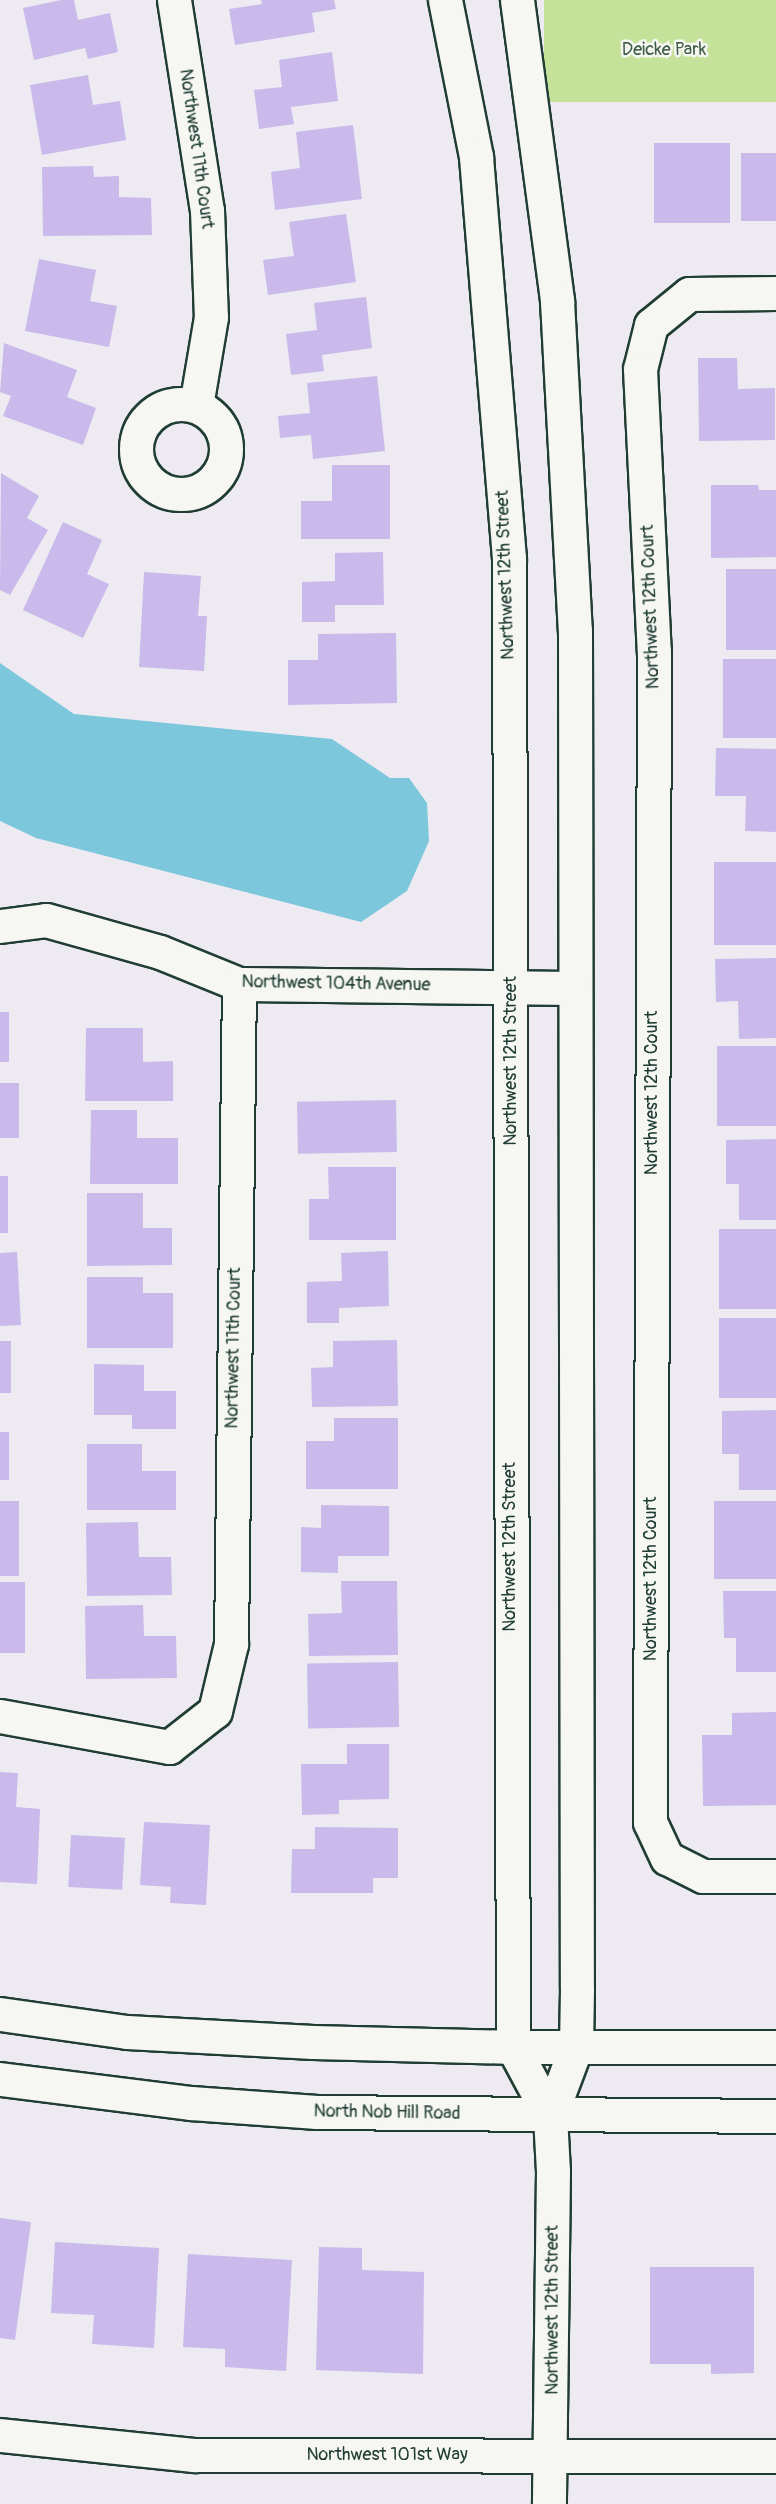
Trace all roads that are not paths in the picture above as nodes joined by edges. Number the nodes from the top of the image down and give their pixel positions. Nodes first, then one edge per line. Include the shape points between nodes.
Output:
1 (174, 0) edge
2 (445, 0) edge
3 (516, 0) edge
4 (776, 293) edge
5 (195, 406) dead end
6 (0, 926) edge
7 (238, 984) junction
8 (511, 988) junction
9 (575, 988) junction
10 (0, 1716) edge
11 (776, 1876) edge
12 (0, 2014) edge
13 (513, 2047) junction
14 (576, 2047) junction
15 (776, 2047) edge
16 (0, 2079) edge
17 (550, 2116) junction
18 (776, 2116) edge
19 (0, 2435) edge
20 (552, 2455) junction
21 (776, 2456) edge
22 (549, 2504) edge

1 - 5 street, Northwest 11th Court via 207,210 211,317
2 - 8 street, Northwest 12th Street via 476,157 509,558
3 - 9 street, Northwest 12th Street via 557,300 575,630
4 - 11 street, Northwest 12th Court via 689,294 651,325 640,369 654,651 650,1822 668,1858 703,1876
6 - 7 street, Northwest 104th Avenue via 46,920 160,952
7 - 8 street, Northwest 104th Avenue
7 - 10 street, Northwest 11th Court via 231,1644 215,1711 168,1747
8 - 9 street, Northwest 104th Avenue
8 - 13 street, Northwest 12th Street
9 - 14 street, Northwest 12th Street
12 - 13 street via 138,2033
13 - 14 street
13 - 17 street, Northwest 12th Street
14 - 15 street
14 - 17 street, Northwest 12th Street
16 - 17 street, North Nob Hill Road via 191,2103 317,2112
17 - 18 street, North Nob Hill Road
17 - 20 street, Northwest 12th Street
19 - 20 street, Northwest 101st Way via 194,2455
20 - 21 street, Northwest 101st Way
20 - 22 street, Northwest 12th Street

